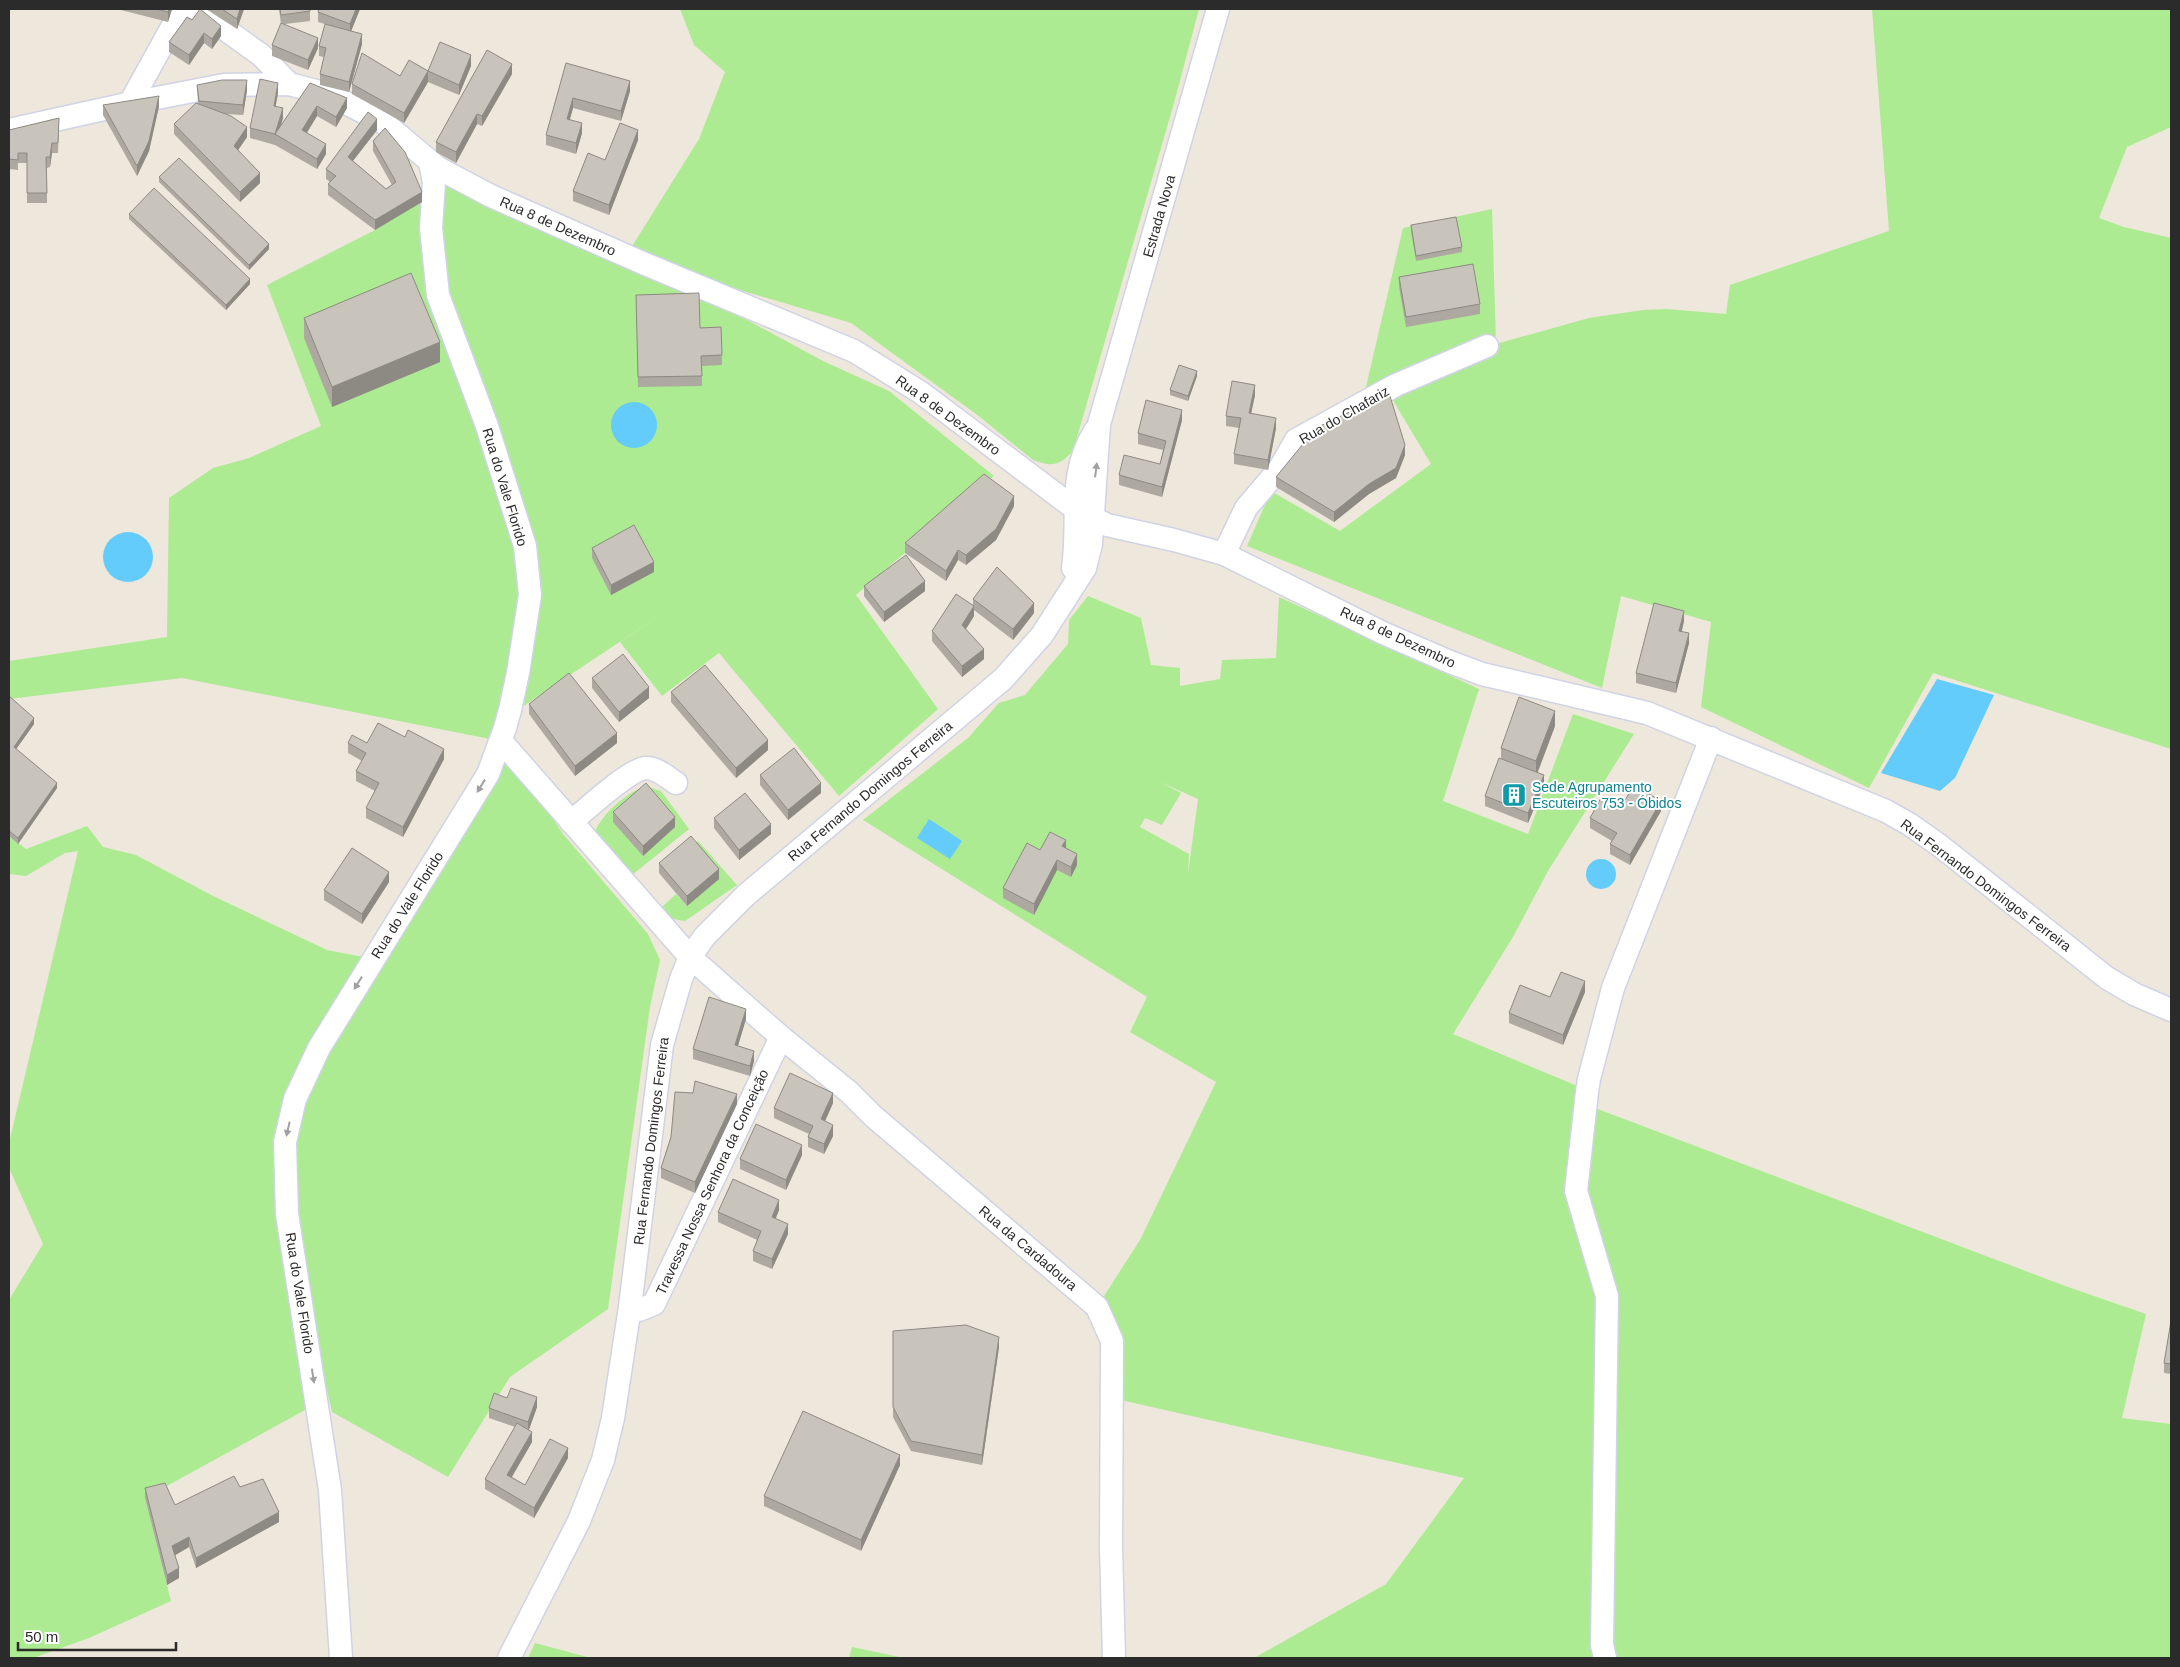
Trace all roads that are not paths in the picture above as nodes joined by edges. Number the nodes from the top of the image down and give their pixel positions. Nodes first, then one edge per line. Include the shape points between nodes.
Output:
1 (182, 9) edge
2 (196, 9) edge
3 (1218, 9) edge
4 (289, 84) junction
5 (130, 103) junction
6 (9, 130) edge
7 (430, 162) junction
8 (1487, 346) dead end
9 (1083, 513) junction
10 (1224, 554) junction
11 (1711, 738) junction
12 (501, 741) junction
13 (676, 783) dead end
14 (572, 822) junction
15 (690, 957) junction
16 (2171, 1010) edge
17 (780, 1037) junction
18 (630, 1308) junction
19 (341, 1658) edge
20 (510, 1658) edge
21 (1114, 1658) edge
22 (1605, 1658) edge

1 - 5 street
2 - 4 street via 261,55
3 - 9 street, Estrada Nova via 1099,424 1081,457 1076,484
4 - 5 street, Rua 8 de Dezembro via 224,85
4 - 7 street, Rua 8 de Dezembro via 328,94 383,122
5 - 6 street, Rua 8 de Dezembro
7 - 9 street, Rua 8 de Dezembro via 491,196 854,351 920,392
7 - 12 street, Rua do Vale Florido via 434,182 430,228 438,295 487,426 525,546 530,595 518,672
8 - 10 street, Rua do Chafariz via 1396,385 1296,440 1280,468 1246,508
9 - 10 street, Rua 8 de Dezembro via 1106,525
9 - 15 street, Rua Fernando Domingos Ferreira via 1075,541 1071,589 1042,635 1003,679 746,895 705,936
10 - 11 street, Rua 8 de Dezembro via 1383,633 1458,665 1482,674 1648,713
11 - 16 street, Rua Fernando Domingos Ferreira via 1859,798 1909,824 2108,978
11 - 22 street via 1613,988 1589,1079 1576,1191 1607,1296 1602,1645
12 - 14 street, Rua da Cardadoura
12 -> 19 street, Rua do Vale Florido via 488,774 319,1048 295,1099 285,1142 287,1214 330,1490
13 - 14 street via 659,771 646,768 632,772
14 - 15 street, Rua da Cardadoura
15 - 17 street, Rua da Cardadoura
15 - 18 street, Rua Fernando Domingos Ferreira via 662,1045
17 - 18 street, Travessa Nossa Senhora da Conceição via 654,1304 639,1310
17 - 21 street, Rua da Cardadoura via 1097,1307 1112,1341
18 - 20 street, Rua Fernando Domingos Ferreira via 613,1418 603,1460 579,1521

